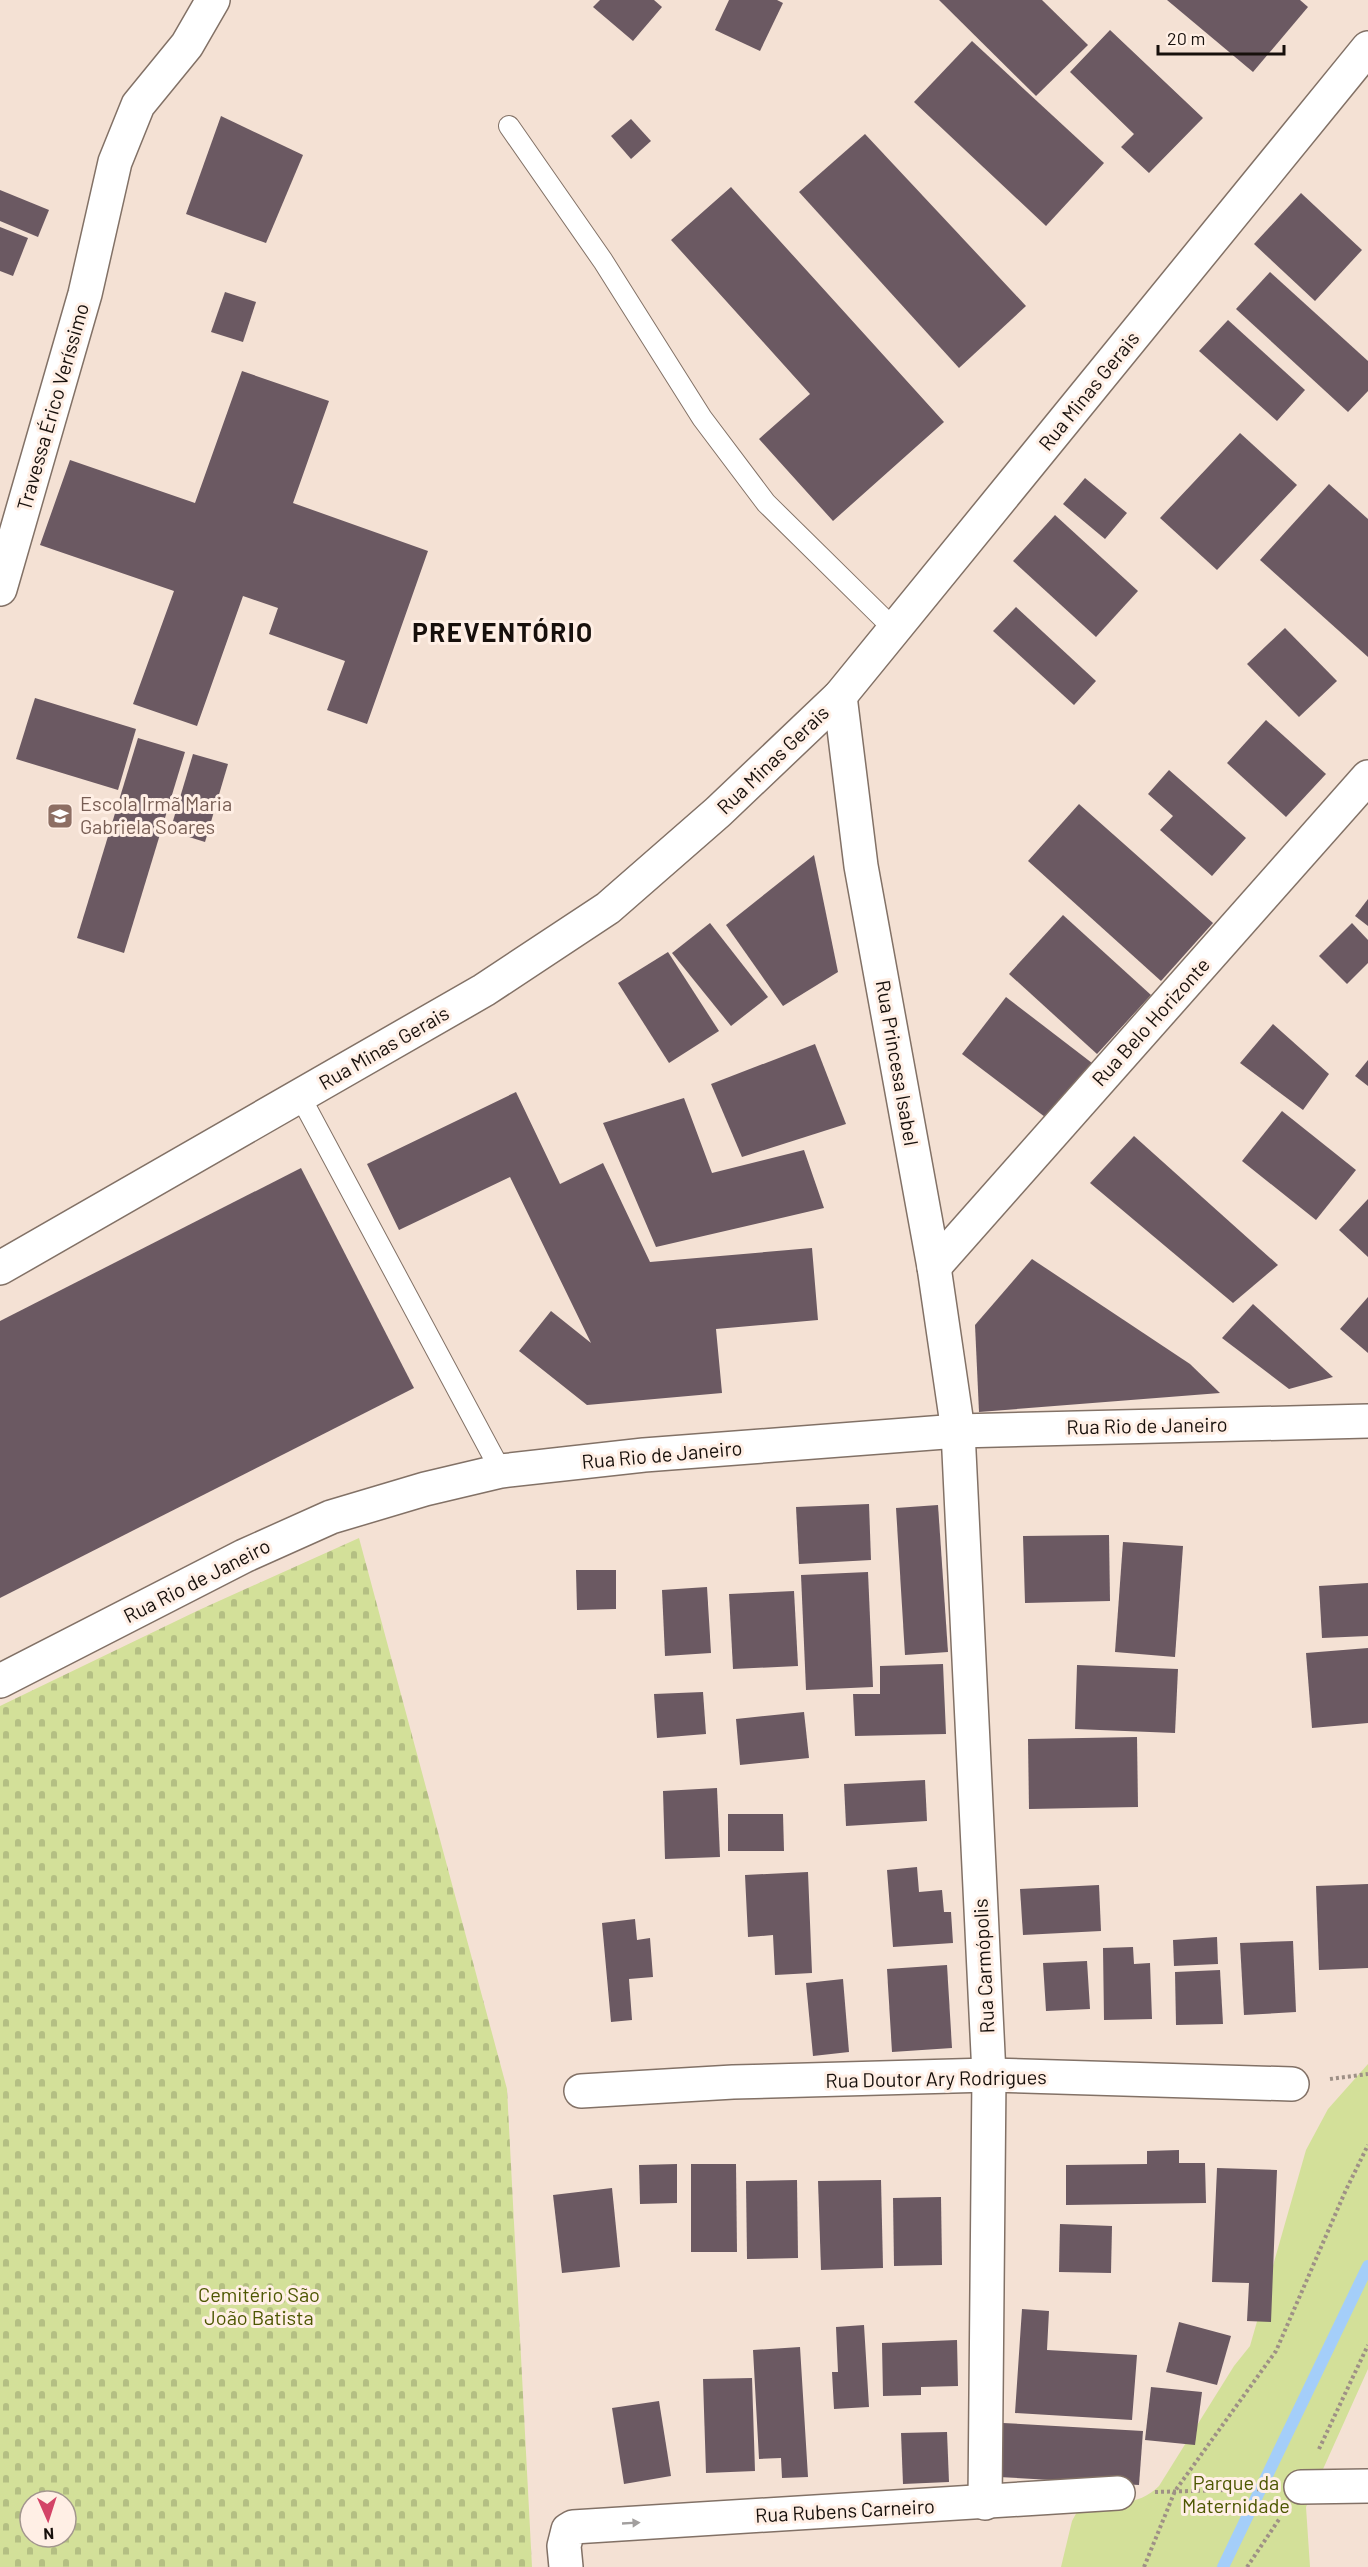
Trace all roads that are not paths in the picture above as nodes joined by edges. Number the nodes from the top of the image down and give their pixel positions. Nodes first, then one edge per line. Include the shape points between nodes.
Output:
1 (213, 0) edge
2 (1368, 48) edge
3 (509, 126) dead end
4 (0, 589) edge
5 (895, 630) junction
6 (840, 696) junction
7 (1368, 777) edge
8 (300, 1096) junction
9 (934, 1267) junction
10 (0, 1268) edge
11 (1368, 1421) edge
12 (958, 1431) junction
13 (501, 1471) junction
14 (0, 1681) edge
15 (989, 2075) junction
16 (1292, 2084) dead end
17 (581, 2091) dead end
18 (1368, 2486) edge
19 (1285, 2488) road end
20 (1118, 2493) dead end
21 (985, 2503) junction
22 (566, 2567) edge

1 - 4 street, Travessa Érico Veríssimo via 187,45 138,105 115,162 85,294
2 - 5 street, Rua Minas Gerais
3 - 5 lane via 603,261 702,418 766,503
5 - 6 street, Rua Minas Gerais
6 - 8 street, Rua Minas Gerais via 718,812 608,908 484,990
6 - 9 street, Rua Princesa Isabel via 861,866
7 - 9 street, Rua Belo Horizonte
8 - 10 street, Rua Minas Gerais
8 - 13 lane
9 - 12 street, Rua Princesa Isabel
11 - 12 street, Rua Rio de Janeiro
12 - 13 street, Rua Rio de Janeiro via 644,1455
12 - 15 street, Rua Carmópolis
13 - 14 street, Rua Rio de Janeiro via 331,1517 244,1556
15 - 16 street, Rua Doutor Ary Rodrigues
15 - 17 street, Rua Doutor Ary Rodrigues
15 - 21 street, Rua Carmópolis
18 - 19 street
20 - 21 street, Rua Rubens Carneiro
22 -> 21 street, Rua Rubens Carneiro via 564,2546 568,2530 573,2527

